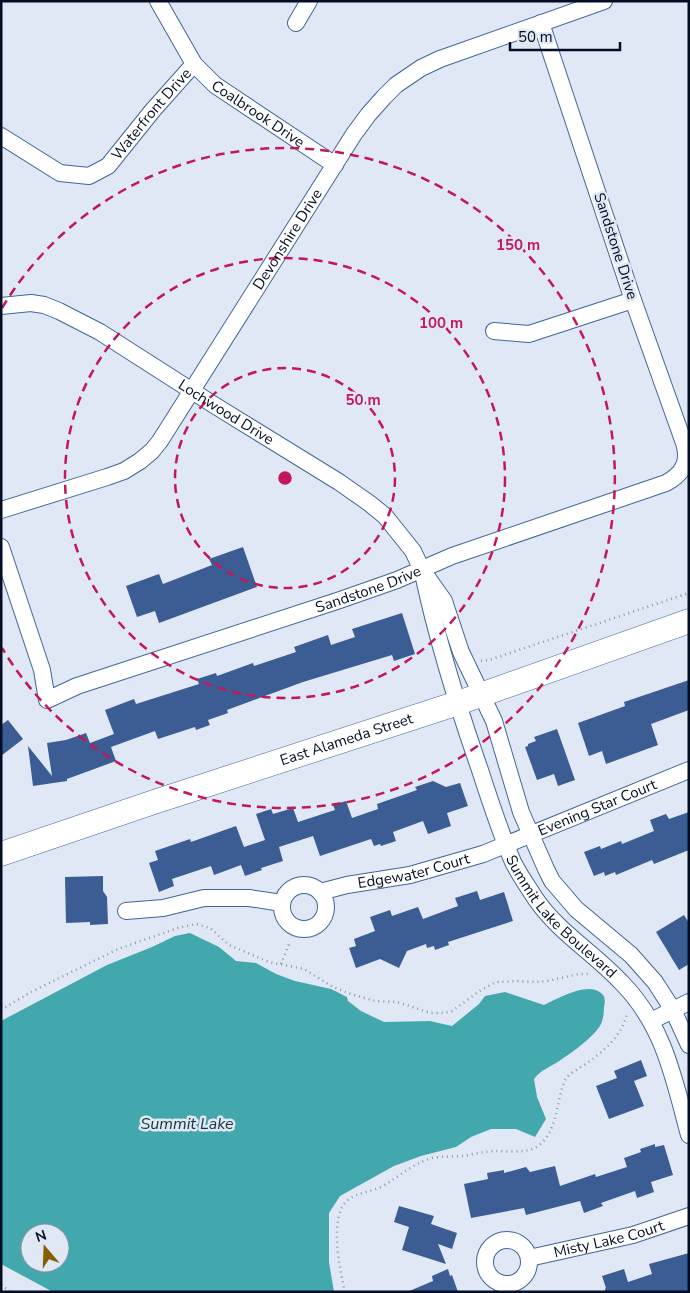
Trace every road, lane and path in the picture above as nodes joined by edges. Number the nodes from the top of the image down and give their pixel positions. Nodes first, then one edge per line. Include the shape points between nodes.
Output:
1 (158, 1) edge
2 (310, 1) edge
3 (604, 1) edge
4 (296, 23) dead end
5 (541, 23) junction
6 (194, 64) junction
7 (1, 136) edge
8 (335, 165) junction
9 (634, 300) junction
10 (1, 306) edge
11 (494, 331) dead end
12 (192, 391) junction
13 (686, 470) edge
14 (1, 510) edge
15 (1, 548) edge
16 (422, 570) junction
17 (689, 593) edge
18 (689, 621) edge
19 (479, 661) dead end
20 (478, 687) junction
21 (455, 695) junction
22 (689, 770) edge
23 (530, 836) junction
24 (507, 846) junction
25 (1, 854) edge
26 (320, 892) junction
27 (282, 902) junction
28 (126, 911) dead end
29 (290, 942) dead end
30 (281, 965) junction
31 (592, 974) dead end
32 (689, 1002) edge
33 (1, 1010) edge
34 (673, 1010) junction
35 (627, 1011) dead end
36 (651, 1021) junction
37 (689, 1045) edge
38 (689, 1135) edge
39 (689, 1216) edge
40 (529, 1258) dead end
41 (1, 1285) edge
42 (11, 1292) edge
43 (345, 1292) edge

1 - 6 street, Coalbrook Drive
2 - 4 street
3 - 5 street, Devonshire Drive
5 - 8 street, Devonshire Drive via 440,59 409,76 384,96 368,115
5 - 9 street, Sandstone Drive
6 - 7 street, Waterfront Drive via 108,166 88,176 60,174
6 - 8 street, Coalbrook Drive via 215,85
8 - 12 street, Devonshire Drive
9 - 11 street via 529,334
9 - 13 street, Sandstone Drive via 687,452
10 - 12 street, Lochwood Drive via 31,303 59,310 100,332
12 - 14 street, Devonshire Drive via 152,451 124,471
12 - 16 street, Lochwood Drive via 369,503 402,536
13 - 16 street, Sandstone Drive via 666,484 452,556
15 - 16 street, Sandstone Drive via 42,670 47,700 77,686
16 - 20 street, Lochwood Drive via 444,601 461,652
16 - 21 street, Lochwood Drive
17 - 19 path
18 - 20 street, East Alameda Street via 500,687
20 - 21 street, East Alameda Street
20 - 23 street, Summit Lake Boulevard via 494,720
21 - 24 street, Summit Lake Boulevard
21 - 25 street, East Alameda Street
22 - 23 street, Evening Star Court
23 - 24 street, Evening Star Court
23 - 34 street, Summit Lake Boulevard via 552,881 576,909 631,955 655,982
24 - 26 street, Edgewater Court via 410,875
24 - 36 street, Summit Lake Boulevard via 536,900 621,982 640,1002
26 - 27 street, Edgewater Court via 310,886 299,886
26 - 27 street via 326,902 325,915 322,921 306,929 298,929 288,922
27 - 28 street via 204,898 163,908
29 - 30 path
30 - 31 path via 304,969 333,987 362,998 397,1002 438,1014 458,1008 496,982 536,982
30 - 33 path via 229,945 210,928 188,925 118,950
32 - 34 street
34 - 36 street
34 - 37 street, Summit Lake Boulevard
35 - 43 path via 623,1026 603,1052 564,1080 551,1128 538,1145 526,1151 434,1158 403,1171 383,1186 347,1201 338,1214 337,1226
36 - 38 street, Summit Lake Boulevard via 669,1059
39 - 40 street, Misty Lake Court via 625,1237
41 - 42 path

